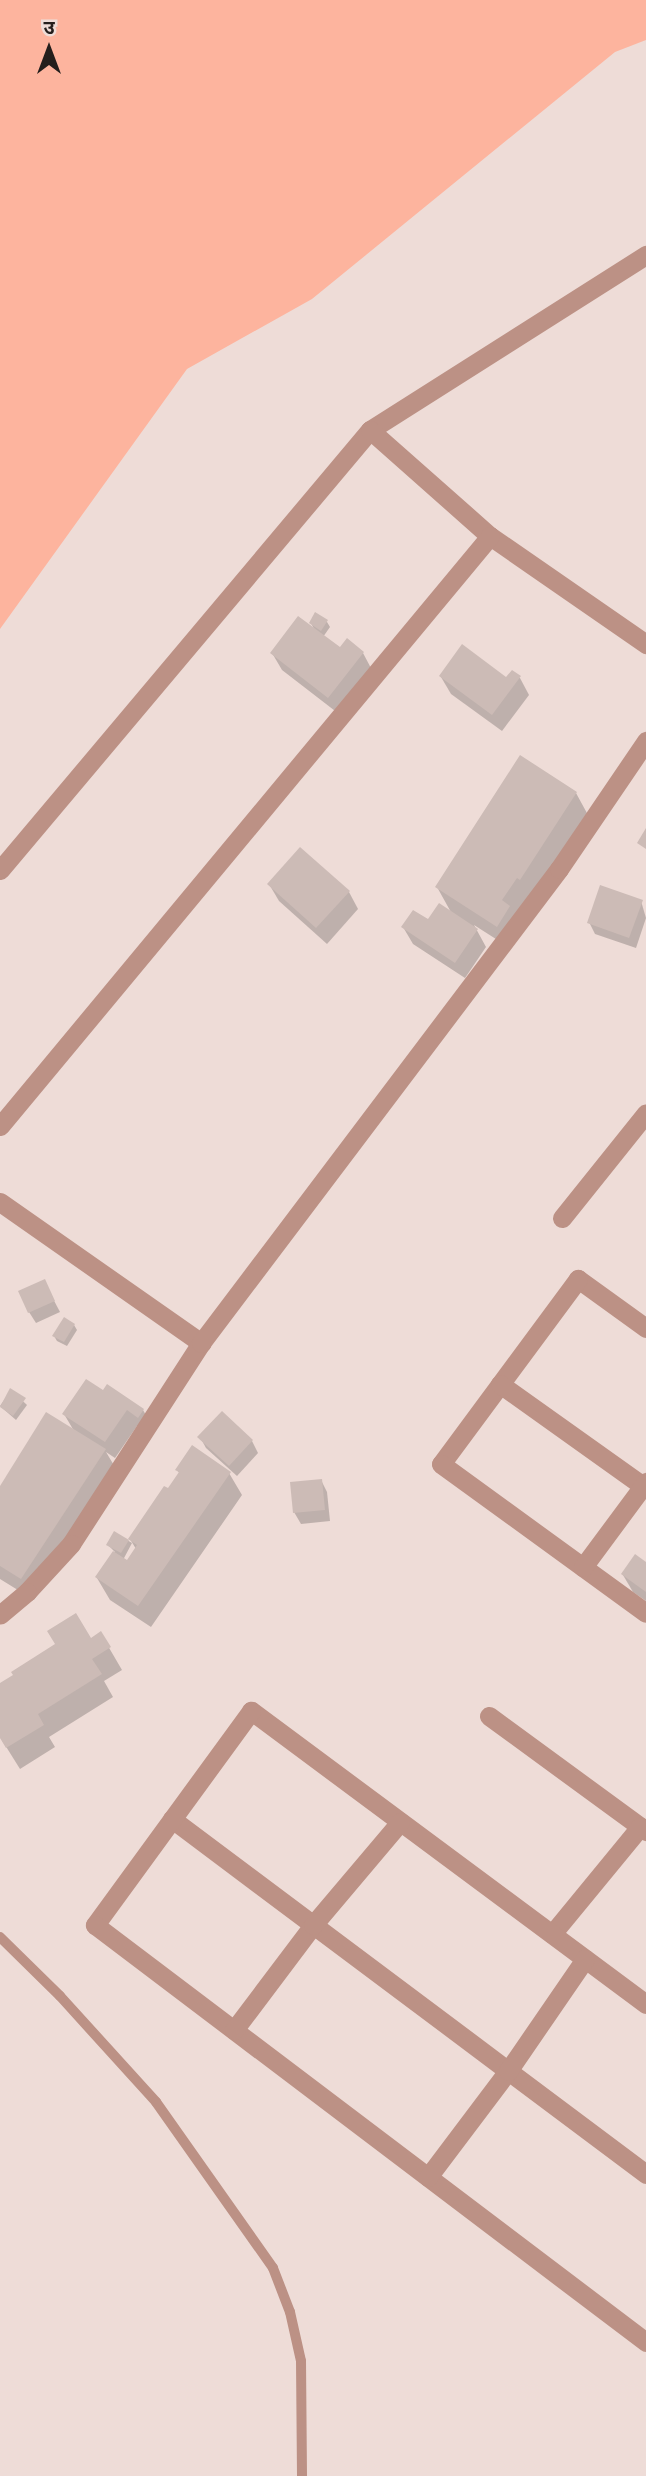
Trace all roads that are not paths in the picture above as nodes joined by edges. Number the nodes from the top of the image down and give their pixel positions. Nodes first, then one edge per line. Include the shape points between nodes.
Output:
1 (646, 255) edge
2 (370, 430) junction
3 (490, 536) junction
4 (646, 644) edge
5 (646, 741) edge
6 (0, 870) edge
7 (646, 1113) edge
8 (0, 1126) edge
9 (0, 1202) edge
10 (562, 1218) dead end
11 (646, 1328) edge
12 (201, 1343) junction
13 (500, 1384) junction
14 (645, 1485) edge
15 (583, 1567) junction
16 (646, 1613) edge
17 (0, 1615) edge
18 (489, 1716) dead end
19 (172, 1819) junction
20 (400, 1822) junction
21 (643, 1829) edge
22 (313, 1925) junction
23 (552, 1934) junction
24 (0, 1937) edge
25 (585, 1959) junction
26 (646, 2004) edge
27 (234, 2030) junction
28 (508, 2071) junction
29 (646, 2174) edge
30 (428, 2177) junction
31 (646, 2342) edge
32 (302, 2476) edge

1 - 2 street
2 - 3 street
2 - 6 street
3 - 4 street
3 - 8 street
5 - 12 street via 559,869
7 - 10 street
9 - 12 street
11 - 13 street via 578,1279
12 - 17 street via 71,1544
13 - 14 street
13 - 15 street via 441,1464
14 - 15 street
15 - 16 street
18 - 21 street
19 - 20 street via 251,1711
19 - 22 street
19 - 27 street via 95,1925
20 - 22 street
20 - 23 street
21 - 23 street
22 - 27 street
22 - 28 street
23 - 25 street
24 - 32 lane via 156,2102 273,2268 290,2312 301,2361
25 - 26 street
25 - 28 street
27 - 30 street
28 - 29 street
28 - 30 street
30 - 31 street

